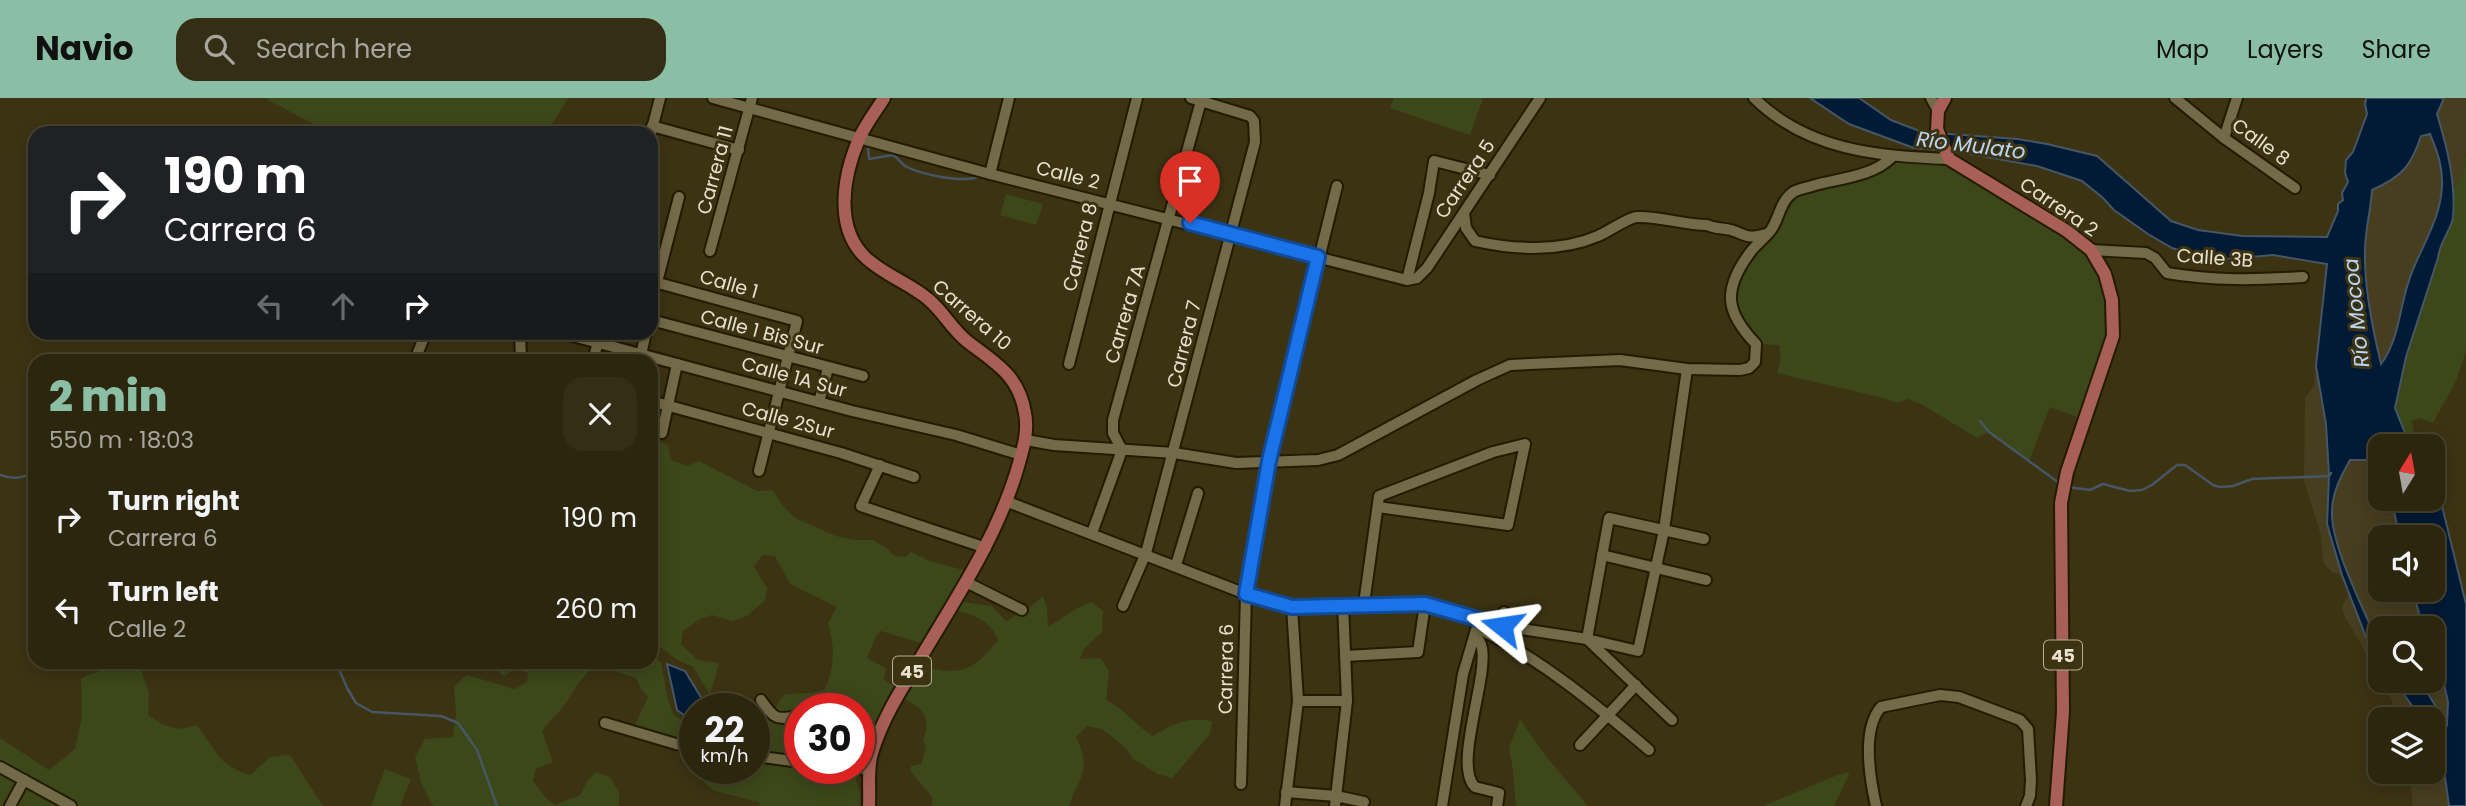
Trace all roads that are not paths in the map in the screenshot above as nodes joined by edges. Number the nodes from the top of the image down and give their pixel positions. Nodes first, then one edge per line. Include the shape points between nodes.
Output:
1 (660, 98) edge
2 (713, 98) edge
3 (884, 98) edge
4 (1009, 98) edge
5 (1137, 98) edge
6 (1540, 98) edge
7 (1754, 98) edge
8 (1931, 98) edge
9 (1945, 98) edge
10 (2175, 98) edge
11 (2237, 98) edge
12 (1196, 99) edge
13 (751, 103) edge
14 (1938, 111) junction
15 (652, 126) edge
16 (658, 131) edge
17 (2224, 138) junction
18 (859, 139) junction
19 (739, 150) junction
20 (1892, 157) junction
21 (1948, 158) junction
22 (990, 174) junction
23 (1490, 174) junction
24 (1337, 186) dead end
25 (2295, 188) dead end
26 (679, 197) dead end
27 (1109, 202) junction
28 (1464, 213) junction
29 (1170, 218) junction
30 (1230, 233) junction
31 (1769, 233) junction
32 (2091, 250) junction
33 (710, 251) dead end
34 (1318, 257) junction
35 (658, 268) edge
36 (2303, 277) dead end
37 (1412, 279) junction
38 (658, 283) edge
39 (658, 322) edge
40 (584, 340) edge
41 (598, 340) edge
42 (597, 344) junction
43 (594, 354) edge
44 (637, 354) edge
45 (787, 357) junction
46 (658, 360) edge
47 (1069, 364) dead end
48 (677, 365) junction
49 (828, 368) junction
50 (1688, 369) junction
51 (863, 376) dead end
52 (779, 392) junction
53 (819, 402) junction
54 (658, 403) edge
55 (668, 405) junction
56 (662, 433) dead end
57 (769, 433) junction
58 (1026, 440) junction
59 (1122, 450) junction
60 (1174, 453) junction
61 (1021, 455) junction
62 (1269, 461) junction
63 (880, 465) junction
64 (759, 471) dead end
65 (914, 477) dead end
66 (1198, 493) dead end
67 (1007, 502) junction
68 (1378, 507) junction
69 (1664, 530) junction
70 (1092, 533) junction
71 (1704, 539) dead end
72 (986, 548) junction
73 (1146, 553) junction
74 (1602, 555) junction
75 (1176, 565) junction
76 (1656, 568) junction
77 (1706, 580) dead end
78 (966, 582) junction
79 (1246, 594) junction
80 (1343, 604) junction
81 (1364, 604) junction
82 (1425, 604) junction
83 (1123, 606) dead end
84 (1292, 607) junction
85 (1022, 610) dead end
86 (1504, 612) dead end
87 (1502, 626) junction
88 (1477, 627) junction
89 (1587, 639) junction
90 (1345, 656) junction
91 (1636, 685) junction
92 (1477, 693) junction
93 (1460, 695) junction
94 (1297, 701) junction
95 (1348, 701) junction
96 (1609, 716) junction
97 (1672, 720) dead end
98 (605, 723) dead end
99 (875, 741) edge
100 (679, 744) edge
101 (1580, 745) dead end
102 (1649, 751) dead end
103 (0, 767) edge
104 (24, 780) junction
105 (868, 784) edge
106 (1241, 784) dead end
107 (1286, 792) junction
108 (1335, 801) edge
109 (1364, 802) dead end
110 (10, 806) edge
111 (71, 806) edge
112 (869, 806) edge
113 (1285, 806) edge
114 (1442, 806) edge
115 (1497, 806) edge
116 (1876, 806) edge
117 (2026, 806) edge
118 (2056, 806) edge

1 - 15 street
2 - 13 street, Calle 2
3 - 18 main road, Carrera 10 / 45
4 - 22 street
5 - 27 street, Carrera 8
6 - 23 street, Carrera 5
7 - 20 street via 1814,138 1839,148
8 - 14 street
9 - 14 main road
10 - 17 street, Calle 8
11 - 17 street
12 - 29 street, Carrera 7A
12 - 30 street, Carrera 7 via 1243,112 1254,121 1255,142
13 - 18 street, Calle 2
13 - 19 street, Carrera 11
14 - 21 main road via 1937,129
16 - 19 street
17 - 25 street, Calle 8
18 - 22 street, Calle 2
18 - 58 main road, Carrera 10 / 45 via 845,196 848,235 864,257 928,298 965,340 997,362 1016,384 1025,414
19 - 33 street, Carrera 11
20 - 21 street
20 - 31 street via 1873,171 1792,193
21 - 32 main road, Carrera 2
22 - 27 street, Calle 2
23 - 28 street, Carrera 5
23 - 37 street via 1434,161
24 - 34 street, Carrera 6
26 - 35 street
27 - 29 street, Calle 2
27 - 47 street, Carrera 8
28 - 31 street via 1466,228 1475,241 1525,248 1576,244 1635,217 1707,225 1742,236
28 - 37 street, Carrera 5 via 1427,268
29 - 30 street, Calle 2
29 - 59 street, Carrera 7A via 1113,420 1113,433
30 - 34 street, Calle 2
30 - 60 street, Carrera 7
31 - 50 street via 1742,264 1729,301 1732,314 1756,344 1755,362 1740,370
32 - 36 street, Calle 3B via 2146,253 2167,273 2200,278
32 - 118 main road, Carrera 2 / 45 via 2105,274 2112,300 2113,336 2061,503 2063,712
34 - 37 street, Calle 2
34 - 62 street, Carrera 6
38 - 45 street, Calle 1 via 797,321
39 - 45 street, Calle 1 Bis Sur
40 - 42 street, Calle 1A Sur
41 - 42 street
42 - 43 street
42 - 44 street, Calle 1A Sur
45 - 49 street, Calle 1 Bis Sur
45 - 52 street
46 - 48 street, Calle 1A Sur
48 - 52 street, Calle 1A Sur
48 - 55 street
49 - 51 street, Calle 1 Bis Sur
49 - 53 street
50 - 62 street via 1620,360 1510,365 1338,455
50 - 69 street
52 - 53 street, Calle 1A Sur
52 - 57 street
53 - 61 street, Calle 1A Sur
54 - 55 street, Calle 2Sur
55 - 56 street
55 - 57 street, Calle 2Sur
57 - 63 street, Calle 2Sur
57 - 64 street
58 - 59 street
58 - 61 main road, Carrera 10 / 45
59 - 60 street
59 - 70 street
60 - 62 street via 1236,463
60 - 73 street, Carrera 7
61 - 67 main road, Carrera 10 / 45
62 - 79 street, Carrera 6
63 - 65 street, Calle 2Sur
63 - 72 street via 861,506
66 - 75 street
67 - 70 street
67 - 72 main road, Carrera 10 / 45
68 - 68 street via 1379,496 1525,444 1508,525
68 - 81 street
69 - 71 street
69 - 74 street via 1609,518
69 - 76 street
70 - 73 street
72 - 78 main road, 45
73 - 75 street
73 - 83 street, Carrera 7
74 - 76 street
74 - 89 street
75 - 79 street
76 - 77 street
76 - 89 street via 1638,650
78 - 85 street
78 - 99 main road, 45
79 - 84 street
79 - 106 street, Carrera 6
80 - 81 street
80 - 84 street
80 - 90 street
81 - 82 street
82 - 88 street
82 - 90 street via 1418,652
84 - 94 street
86 - 87 street
87 - 88 street
87 - 89 street
88 - 92 street via 1483,650
88 - 93 street
88 - 96 street via 1543,664
89 - 91 street
90 - 95 street
91 - 96 street
91 - 97 street
92 - 93 street
92 - 115 street via 1467,754 1469,777 1475,787 1499,793
93 - 114 street
94 - 95 street
94 - 107 street
95 - 108 street
96 - 101 street
96 - 102 street
98 - 100 street
103 - 104 street
104 - 110 street
104 - 111 street
105 - 112 main road, 45
107 - 108 street
107 - 113 street
108 - 109 street
116 - 117 street via 1869,774 1876,713 1881,707 1940,695 1959,697 2020,720 2028,729 2031,780

